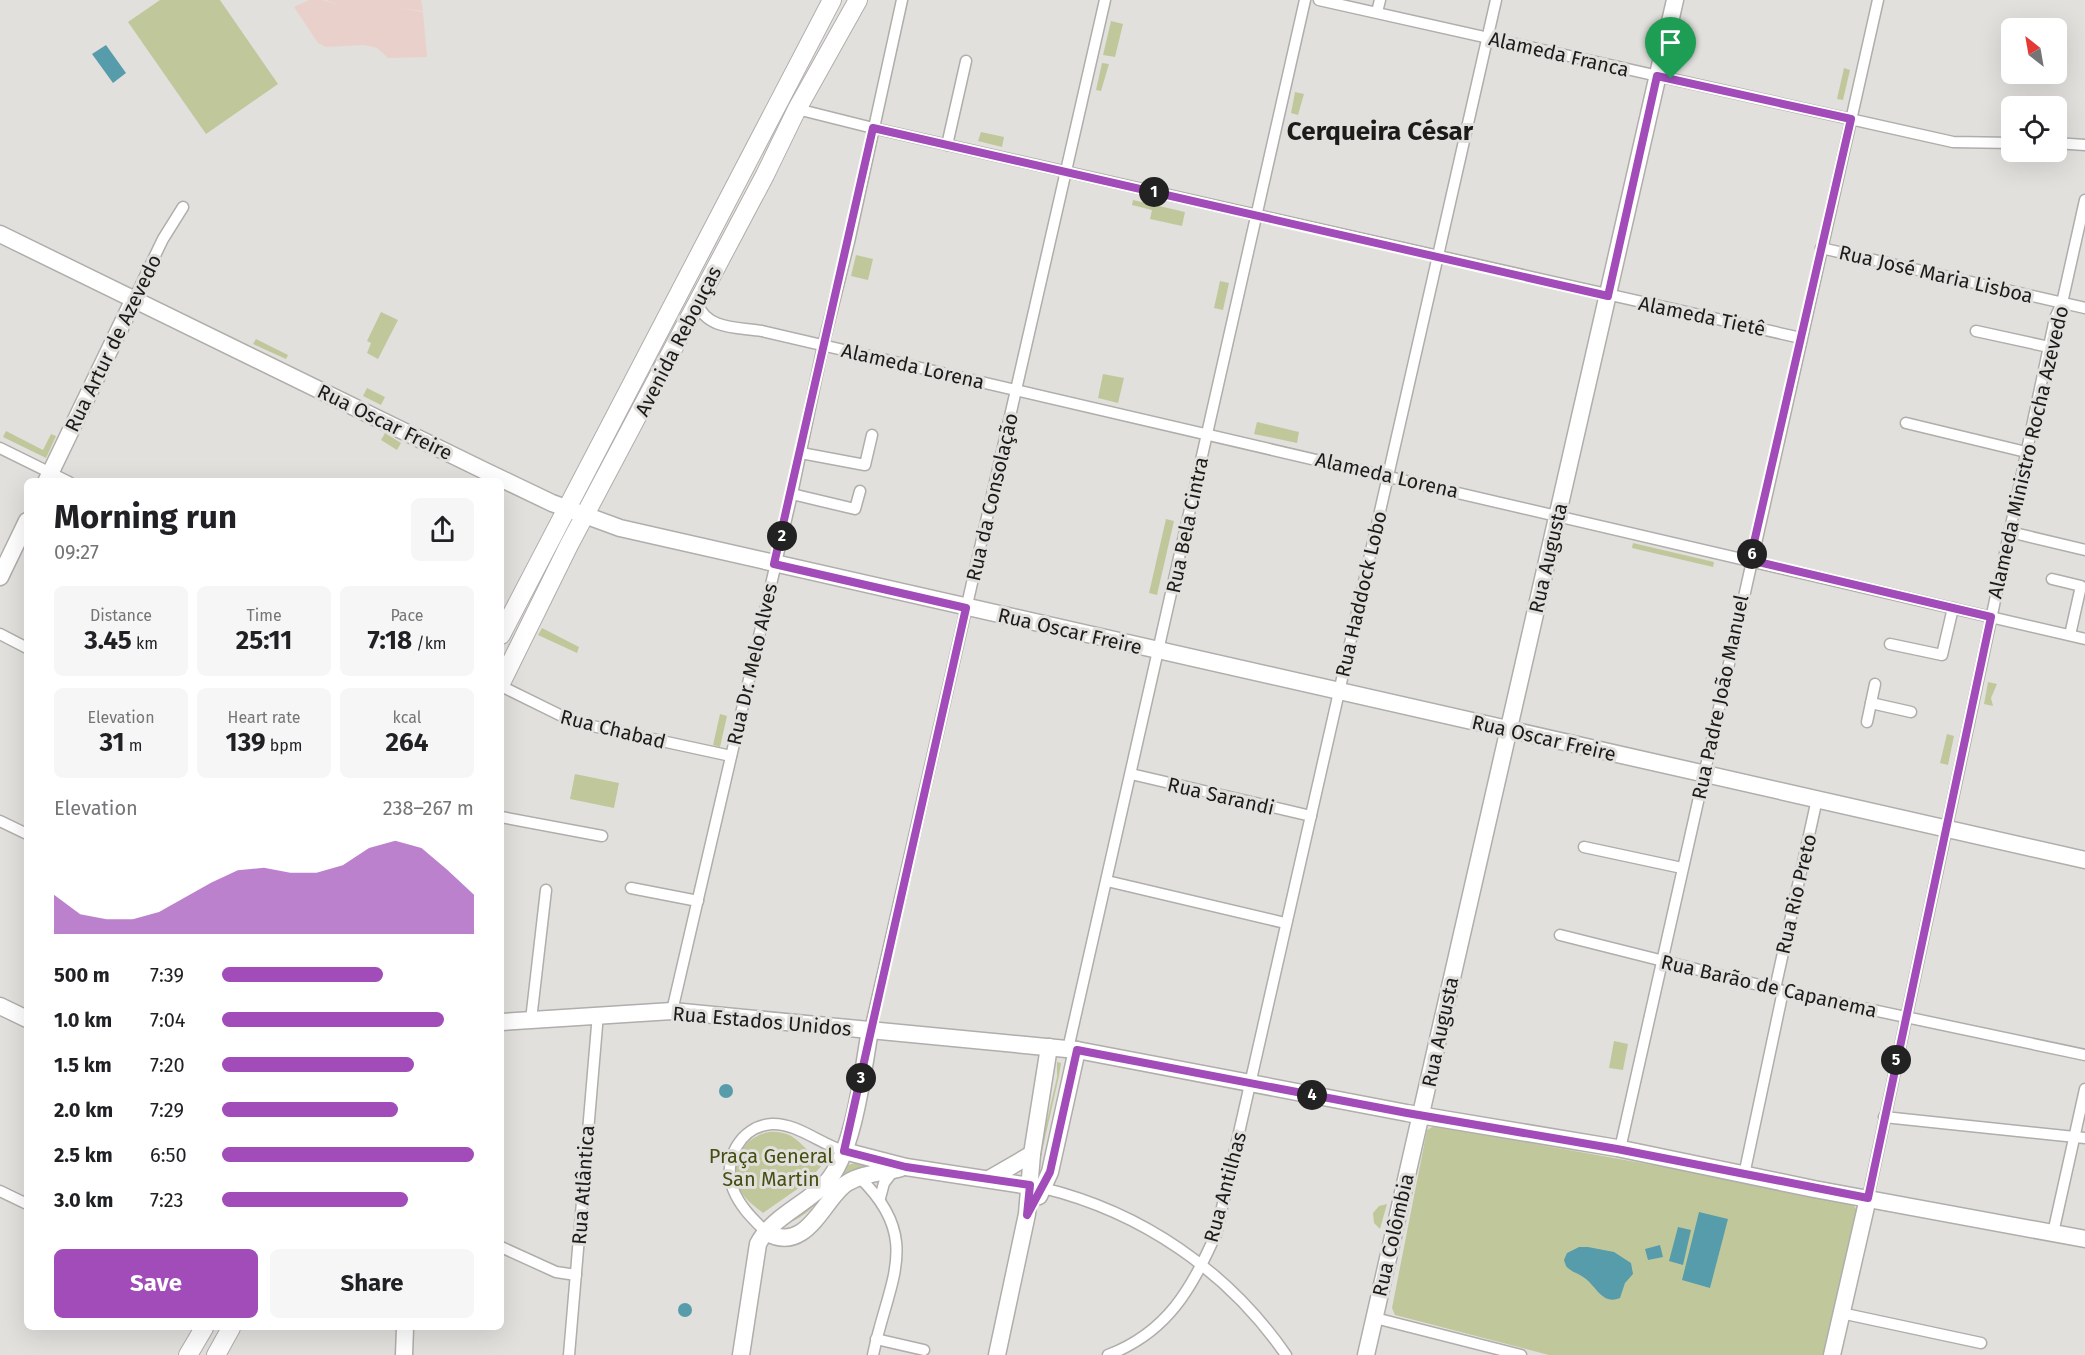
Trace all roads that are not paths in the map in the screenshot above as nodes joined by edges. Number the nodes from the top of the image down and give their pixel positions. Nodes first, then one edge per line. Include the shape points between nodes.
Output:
1 (832, 0) edge
2 (858, 0) edge
3 (902, 0) edge
4 (1105, 0) edge
5 (1305, 0) edge
6 (1319, 0) edge
7 (1380, 0) edge
8 (1496, 0) edge
9 (1675, 0) edge
10 (1878, 0) edge
11 (1377, 12) junction
12 (1488, 38) junction
13 (966, 61) dead end
14 (1657, 76) junction
15 (797, 109) junction
16 (1851, 119) junction
17 (873, 128) junction
18 (2001, 143) edge
19 (2067, 144) edge
20 (947, 145) junction
21 (2085, 145) edge
22 (1066, 172) junction
23 (2085, 200) edge
24 (183, 207) dead end
25 (1257, 216) junction
26 (0, 234) edge
27 (1821, 248) junction
28 (1438, 257) junction
29 (1608, 296) junction
30 (134, 299) junction
31 (697, 303) junction
32 (2062, 303) junction
33 (2085, 308) edge
34 (1976, 331) dead end
35 (1801, 338) junction
36 (823, 346) junction
37 (2049, 347) junction
38 (1016, 391) junction
39 (1906, 423) dead end
40 (1206, 434) junction
41 (872, 435) dead end
42 (0, 448) edge
43 (2026, 452) junction
44 (801, 453) junction
45 (1388, 475) junction
46 (48, 477) edge
47 (503, 478) edge
48 (504, 478) edge
49 (860, 491) dead end
50 (792, 494) junction
51 (565, 508) junction
52 (1558, 515) junction
53 (584, 516) junction
54 (24, 527) edge
55 (2010, 531) junction
56 (2085, 550) edge
57 (1750, 560) junction
58 (774, 564) junction
59 (0, 577) edge
60 (2052, 579) dead end
61 (966, 608) junction
62 (1953, 608) junction
63 (1991, 617) junction
64 (504, 629) edge
65 (0, 634) edge
66 (2070, 635) junction
67 (2085, 639) edge
68 (1890, 644) dead end
69 (24, 646) edge
70 (1159, 651) junction
71 (504, 679) edge
72 (1875, 684) dead end
73 (504, 687) edge
74 (1339, 691) junction
75 (1871, 703) junction
76 (1911, 712) dead end
77 (1867, 722) dead end
78 (1509, 731) junction
79 (731, 756) junction
80 (1131, 774) junction
81 (1703, 774) junction
82 (1817, 799) junction
83 (1311, 816) junction
84 (504, 818) edge
85 (0, 821) edge
86 (1945, 828) junction
87 (24, 833) edge
88 (602, 836) dead end
89 (1584, 847) dead end
90 (2085, 860) edge
91 (1682, 868) junction
92 (1107, 881) junction
93 (631, 888) dead end
94 (546, 890) dead end
95 (698, 901) junction
96 (1285, 923) junction
97 (1560, 936) dead end
98 (1661, 962) junction
99 (1779, 990) junction
100 (0, 1006) edge
101 (672, 1011) junction
102 (598, 1014) junction
103 (1905, 1017) junction
104 (24, 1018) edge
105 (531, 1020) junction
106 (504, 1022) edge
107 (870, 1029) junction
108 (1049, 1047) junction
109 (1072, 1049) junction
110 (2085, 1055) edge
111 (1251, 1083) junction
112 (2085, 1089) edge
113 (1421, 1116) junction
114 (1884, 1117) junction
115 (2079, 1137) edge
116 (1620, 1149) junction
117 (844, 1151) junction
118 (1032, 1154) junction
119 (900, 1168) junction
120 (1744, 1175) junction
121 (859, 1177) junction
122 (989, 1179) junction
123 (1036, 1186) junction
124 (0, 1191) edge
125 (880, 1198) junction
126 (1868, 1198) junction
127 (24, 1203) edge
128 (766, 1232) junction
129 (2053, 1233) junction
130 (2085, 1239) edge
131 (504, 1248) edge
132 (1202, 1265) junction
133 (576, 1275) junction
134 (1841, 1313) junction
135 (1374, 1318) junction
136 (203, 1330) edge
137 (230, 1330) edge
138 (405, 1330) edge
139 (876, 1339) junction
140 (1981, 1343) dead end
141 (924, 1350) dead end
142 (188, 1355) edge
143 (216, 1355) edge
144 (404, 1355) edge
145 (569, 1355) edge
146 (741, 1355) edge
147 (873, 1355) edge
148 (997, 1355) edge
149 (1108, 1355) edge
150 (1286, 1355) edge
151 (1366, 1355) edge
152 (1521, 1355) edge
153 (1832, 1355) edge

1 - 51 main road, Avenida Rebouças
2 - 15 main road, Avenida Rebouças
3 - 17 street, Rua Dr. Melo Alves
4 - 22 street, Rua da Consolação
5 - 25 street, Rua Bela Cintra
6 - 11 street, Alameda Franca
7 - 11 street
8 - 12 street, Rua Haddock Lobo
9 - 14 street, Rua Augusta
10 - 16 street, Rua Padre João Manuel
11 - 12 street, Alameda Franca
12 - 14 street, Alameda Franca
12 - 28 street, Rua Haddock Lobo
13 - 20 street
14 - 16 street, Alameda Franca
14 - 29 street, Rua Augusta
15 - 17 street, Alameda Tietê
15 - 31 main road, Avenida Rebouças
16 - 18 street, Alameda Franca via 1953,142
16 - 27 street, Rua Padre João Manuel
17 - 20 street, Alameda Tietê
17 - 36 street, Rua Dr. Melo Alves
19 - 21 street
20 - 22 street, Alameda Tietê
22 - 25 street, Alameda Tietê
22 - 38 street, Rua da Consolação
23 - 32 street, Alameda Ministro Rocha Azevedo
24 - 30 street, Rua Artur de Azevedo via 163,238
25 - 28 street, Alameda Tietê
25 - 40 street, Rua Bela Cintra
26 - 30 street, Rua Oscar Freire
27 - 32 street, Rua José Maria Lisboa
27 - 35 street, Rua Padre João Manuel
28 - 29 street, Alameda Tietê
28 - 45 street, Rua Haddock Lobo
29 - 35 street, Alameda Tietê
29 - 52 street, Rua Augusta
30 - 46 street, Rua Artur de Azevedo
30 - 47 street, Rua Oscar Freire
31 - 36 street, Alameda Lorena via 710,322
31 - 53 main road, Avenida Rebouças
32 - 33 street, Rua José Maria Lisboa
32 - 37 street, Alameda Ministro Rocha Azevedo
34 - 37 street
35 - 57 street, Rua Padre João Manuel
36 - 38 street, Alameda Lorena
36 - 44 street, Rua Dr. Melo Alves
37 - 43 street, Alameda Ministro Rocha Azevedo
38 - 40 street, Alameda Lorena
38 - 61 street, Rua da Consolação
39 - 43 street
40 - 45 street, Alameda Lorena
40 - 70 street, Rua Bela Cintra
41 - 44 street via 864,465
42 - 46 street
43 - 55 street, Alameda Ministro Rocha Azevedo
44 - 50 street, Rua Dr. Melo Alves
45 - 52 street, Alameda Lorena
45 - 74 street, Rua Haddock Lobo
48 - 51 street, Rua Oscar Freire
49 - 50 street via 855,509
50 - 58 street, Rua Dr. Melo Alves
51 - 53 street, Rua Oscar Freire
51 - 64 main road, Avenida Rebouças
52 - 57 street, Alameda Lorena
52 - 78 street, Rua Augusta
53 - 58 street, Rua Oscar Freire
53 - 71 main road, Avenida Rebouças
54 - 59 street
55 - 56 street
55 - 63 street, Alameda Ministro Rocha Azevedo
57 - 62 street, Alameda Lorena
57 - 81 street, Rua Padre João Manuel
58 - 61 street, Rua Oscar Freire
58 - 79 street, Rua Dr. Melo Alves
60 - 66 street via 2081,586
61 - 70 street, Rua Oscar Freire
61 - 107 street, Rua da Consolação
62 - 63 street, Alameda Lorena
62 - 68 street via 1942,655
63 - 66 street, Alameda Lorena
63 - 86 street, Alameda Ministro Rocha Azevedo
65 - 69 street
66 - 67 street, Alameda Lorena
70 - 74 street, Rua Oscar Freire
70 - 80 street, Rua Bela Cintra
72 - 75 street
73 - 79 street, Rua Chabad via 574,722
74 - 78 street, Rua Oscar Freire
74 - 83 street, Rua Haddock Lobo
75 - 76 street
75 - 77 street
78 - 81 street, Rua Oscar Freire
78 - 113 street, Rua Augusta
79 - 95 street, Rua Dr. Melo Alves
80 - 83 street, Rua Sarandi
80 - 92 street, Rua Bela Cintra
81 - 82 street, Rua Oscar Freire
81 - 91 street, Rua Padre João Manuel
82 - 86 street, Rua Oscar Freire
82 - 99 street, Rua Rio Preto
83 - 96 street, Rua Haddock Lobo
84 - 88 street
85 - 87 street
86 - 90 street, Rua Oscar Freire
86 - 103 street, Alameda Ministro Rocha Azevedo
89 - 91 street
91 - 98 street, Rua Padre João Manuel
92 - 96 street
92 - 109 street, Rua Bela Cintra
93 - 95 street
94 - 105 street
95 - 101 street, Rua Dr. Melo Alves
96 - 111 street, Rua Haddock Lobo
97 - 98 street, Rua Barão de Capanema
98 - 99 street, Rua Barão de Capanema
98 - 116 street, Rua Padre João Manuel
99 - 103 street, Rua Barão de Capanema
99 - 120 street, Rua Rio Preto
100 - 104 street
101 - 102 street, Rua Estados Unidos
101 - 107 street, Rua Estados Unidos
102 - 105 street, Rua Estados Unidos
102 - 133 street, Rua Atlântica
103 - 110 street, Rua Barão de Capanema
103 - 114 street, Alameda Ministro Rocha Azevedo
105 - 106 street, Rua Estados Unidos
107 - 108 street, Rua Estados Unidos
107 - 117 street
108 - 109 street, Rua Estados Unidos
108 - 118 street
109 - 111 street, Rua Estados Unidos
109 - 123 street via 1062,1124
111 - 113 street, Rua Estados Unidos
111 - 132 street, Rua Antilhas via 1216,1234
112 - 115 street
113 - 116 street, Rua Estados Unidos
113 - 135 street, Rua Colômbia
114 - 115 street
114 - 126 street, Alameda Ministro Rocha Azevedo
115 - 129 street
116 - 120 street, Rua Estados Unidos
117 - 119 street
117 - 128 street via 825,1184
117 - 128 street via 780,1125 757,1128 736,1145 729,1173 732,1187 748,1214
118 - 122 street
118 - 123 street
119 - 121 street
119 - 122 street
119 - 125 street via 884,1183
120 - 126 street, Rua Estados Unidos
121 - 125 street
121 - 128 street via 839,1189 823,1214 802,1231 780,1236
122 - 123 street
123 - 132 street via 1097,1203 1137,1222
123 - 148 street
124 - 127 street
125 - 139 street via 895,1231 897,1258
126 - 129 street, Rua Estados Unidos
126 - 134 street
128 - 146 street via 755,1257
129 - 130 street, Rua Estados Unidos
131 - 133 street via 556,1272
132 - 149 street, Rua Antilhas via 1187,1294 1165,1319 1144,1337
132 - 150 street via 1253,1314
133 - 145 street, Rua Atlântica
134 - 140 street
134 - 153 street
135 - 151 street, Rua Colômbia
135 - 152 street
136 - 142 main road
137 - 143 main road
138 - 144 street
139 - 141 street
139 - 147 street

